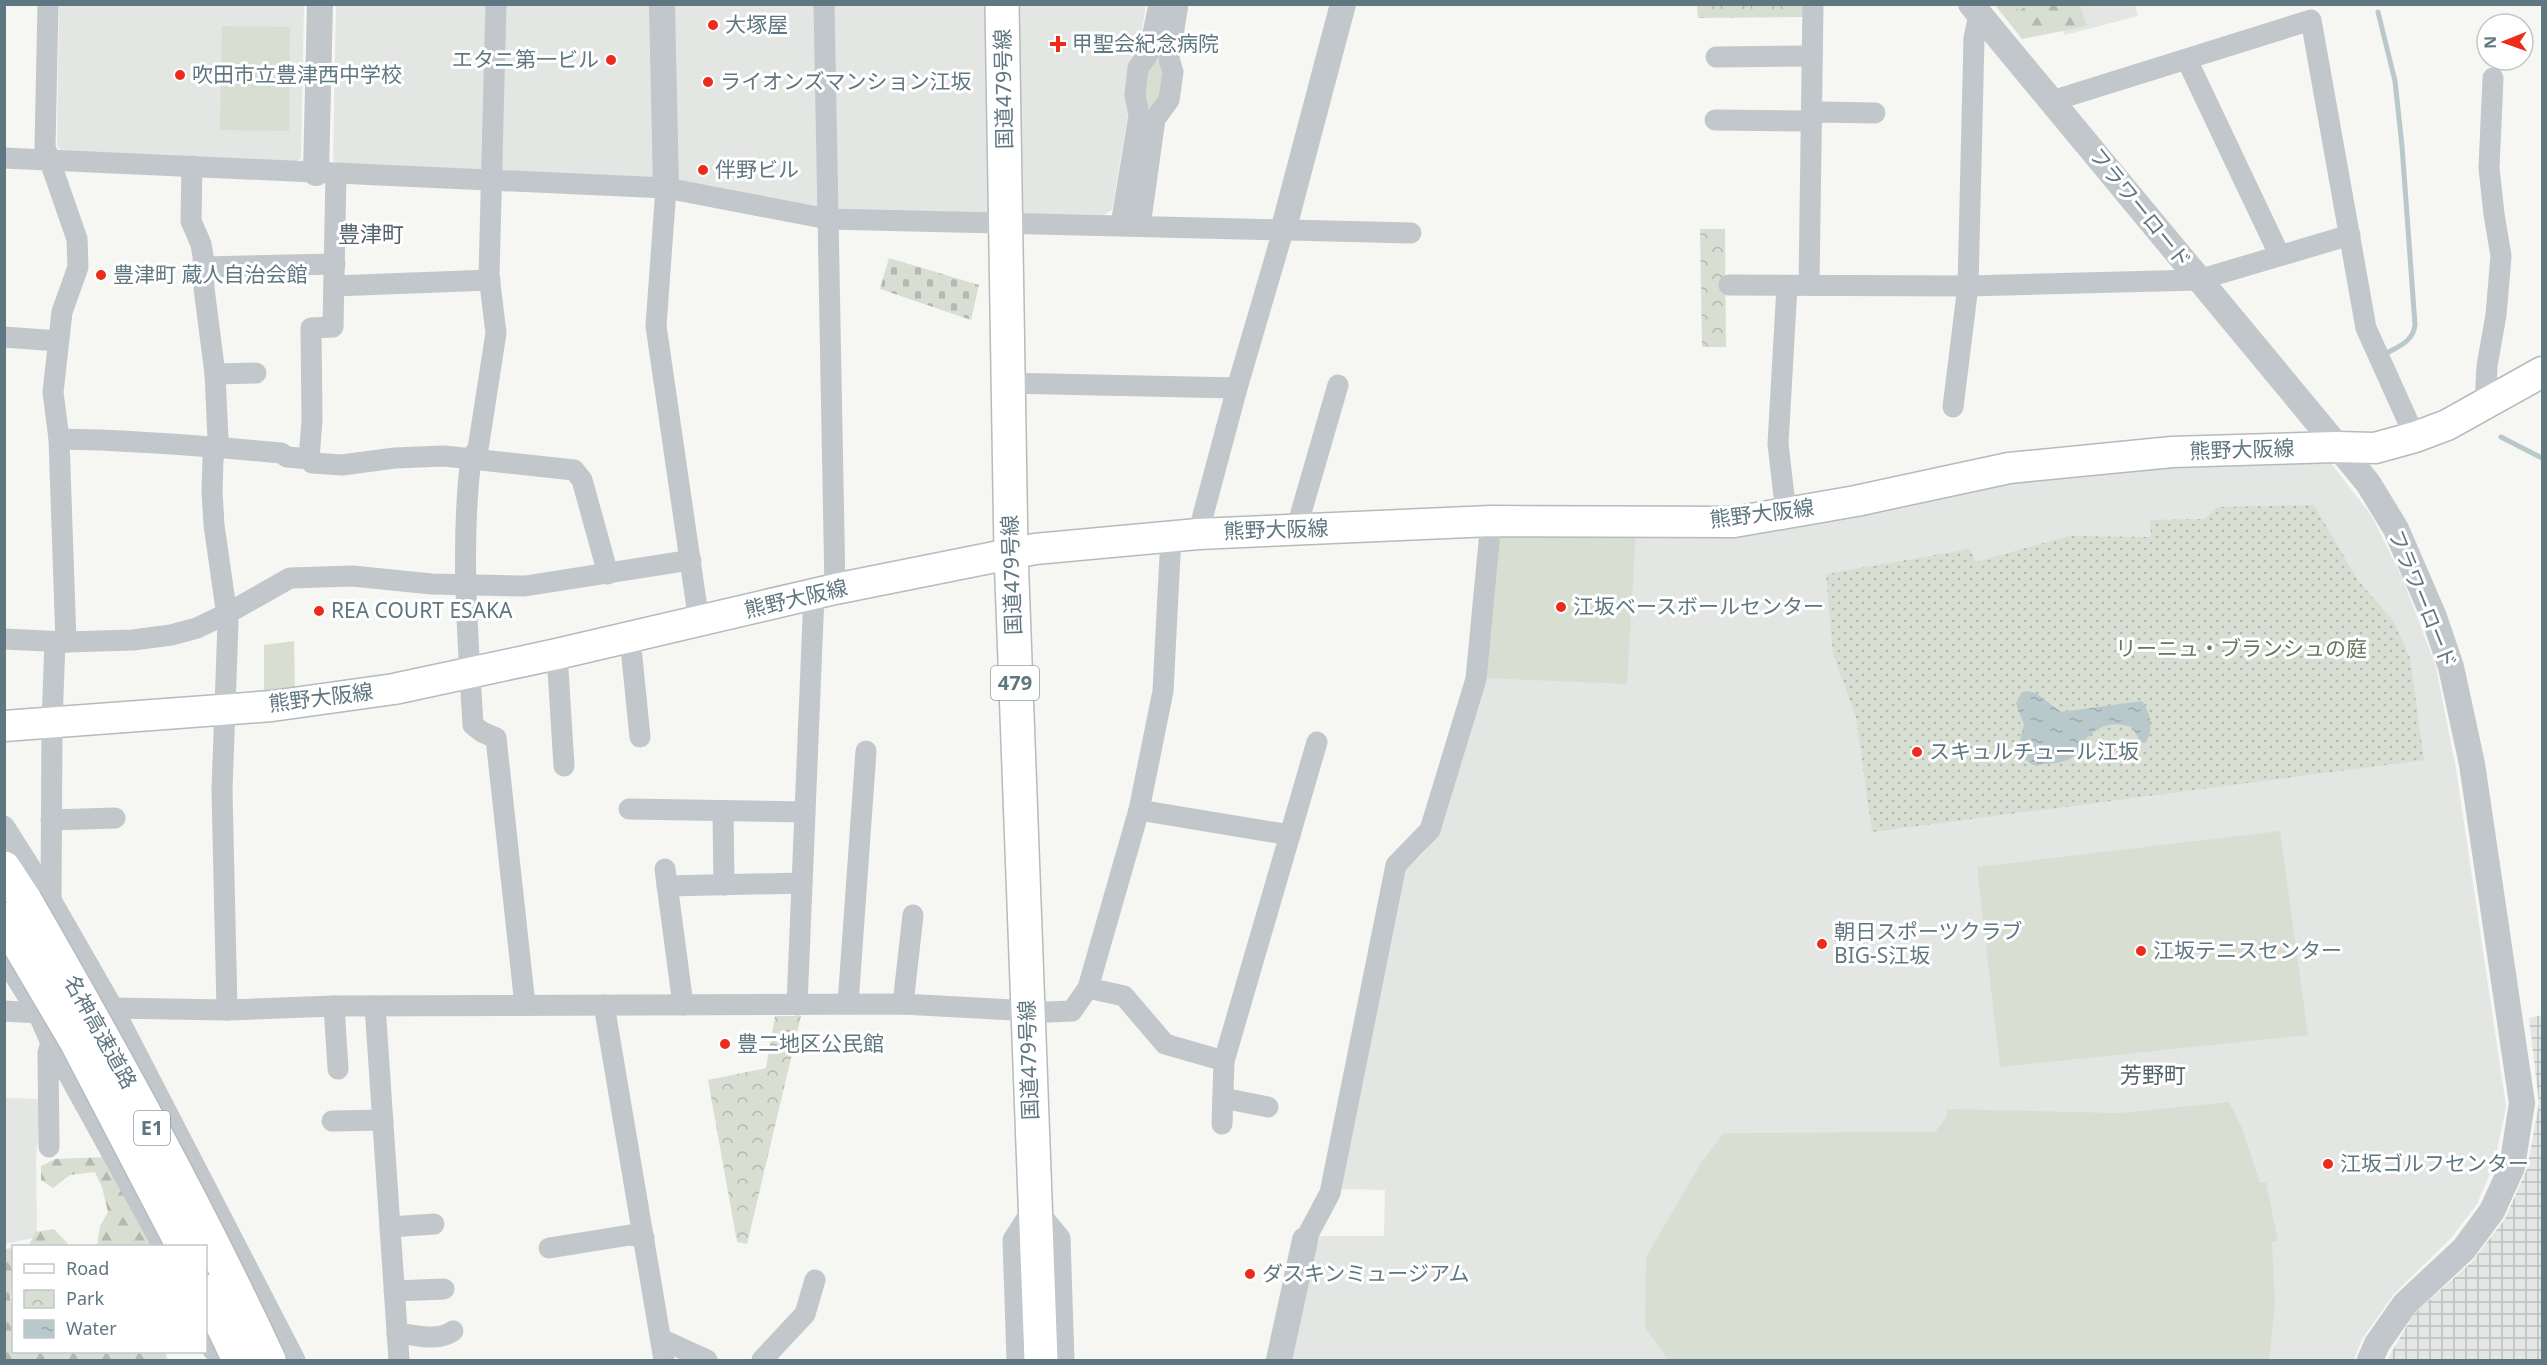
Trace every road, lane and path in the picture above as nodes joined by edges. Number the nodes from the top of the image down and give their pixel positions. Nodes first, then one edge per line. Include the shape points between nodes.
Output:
1 (48, 4) edge
2 (320, 4) edge
3 (496, 4) edge
4 (662, 4) edge
5 (824, 4) edge
6 (1002, 4) edge
7 (1159, 4) edge
8 (1178, 4) edge
9 (1343, 4) edge
10 (1813, 4) edge
11 (1975, 10) edge
12 (1812, 56) junction
13 (1716, 57) dead end
14 (2187, 60) junction
15 (2493, 78) dead end
16 (2052, 101) junction
17 (1875, 113) dead end
18 (1812, 117) junction
19 (1715, 120) dead end
20 (4, 158) edge
21 (48, 159) junction
22 (192, 166) junction
23 (326, 173) junction
24 (492, 180) junction
25 (666, 188) junction
26 (828, 219) junction
27 (1006, 223) junction
28 (1130, 225) junction
29 (1283, 231) junction
30 (1411, 233) dead end
31 (2350, 235) junction
32 (2279, 254) junction
33 (335, 264) junction
34 (204, 267) junction
35 (490, 280) junction
36 (2198, 280) junction
37 (1729, 285) dead end
38 (1809, 285) junction
39 (334, 286) junction
40 (1787, 286) junction
41 (1968, 286) junction
42 (4, 338) edge
43 (58, 341) junction
44 (2542, 372) edge
45 (256, 373) dead end
46 (216, 374) junction
47 (1009, 383) junction
48 (1338, 385) dead end
49 (1237, 387) junction
50 (2485, 404) junction
51 (1953, 407) dead end
52 (2415, 437) junction
53 (59, 439) junction
54 (216, 447) junction
55 (2336, 447) junction
56 (471, 458) junction
57 (309, 459) junction
58 (1786, 513) junction
59 (1491, 521) junction
60 (1296, 530) junction
61 (1184, 535) junction
62 (1011, 554) junction
63 (691, 560) junction
64 (608, 574) junction
65 (465, 585) junction
66 (825, 592) junction
67 (228, 614) junction
68 (699, 622) junction
69 (630, 638) junction
70 (4, 639) edge
71 (61, 642) junction
72 (557, 654) junction
73 (470, 674) junction
74 (227, 708) junction
75 (52, 722) junction
76 (4, 726) edge
77 (640, 737) dead end
78 (1317, 742) dead end
79 (866, 751) dead end
80 (564, 766) dead end
81 (629, 809) dead end
82 (1139, 810) junction
83 (723, 811) junction
84 (805, 812) junction
85 (115, 818) dead end
86 (51, 820) junction
87 (4, 826) edge
88 (1290, 835) junction
89 (4, 868) edge
90 (802, 883) junction
91 (724, 885) junction
92 (51, 900) junction
93 (913, 915) dead end
94 (4, 919) edge
95 (4, 958) edge
96 (1088, 988) junction
97 (848, 1004) junction
98 (903, 1004) junction
99 (525, 1005) junction
100 (604, 1005) junction
101 (682, 1005) junction
102 (798, 1005) junction
103 (334, 1006) junction
104 (375, 1006) junction
105 (113, 1008) junction
106 (227, 1010) junction
107 (4, 1011) edge
108 (1027, 1011) junction
109 (38, 1013) junction
110 (51, 1043) junction
111 (1224, 1061) junction
112 (339, 1069) dead end
113 (1223, 1098) junction
114 (1268, 1107) dead end
115 (383, 1120) junction
116 (332, 1121) dead end
117 (1222, 1124) dead end
118 (49, 1148) dead end
119 (1034, 1207) junction
120 (435, 1224) dead end
121 (390, 1227) junction
122 (644, 1238) junction
123 (1305, 1240) joint
124 (161, 1245) edge
125 (182, 1245) edge
126 (549, 1248) dead end
127 (815, 1280) dead end
128 (444, 1289) dead end
129 (394, 1291) junction
130 (207, 1293) edge
131 (453, 1331) dead end
132 (397, 1333) junction
133 (207, 1335) edge
134 (661, 1339) junction
135 (239, 1360) edge
136 (269, 1360) edge
137 (399, 1360) edge
138 (664, 1360) edge
139 (706, 1360) edge
140 (762, 1360) edge
141 (1017, 1360) edge
142 (1041, 1360) edge
143 (1064, 1360) edge
144 (1279, 1360) edge
145 (2370, 1360) edge

1 - 21 street
2 - 23 street
3 - 24 street
4 - 25 street
5 - 26 street
6 - 27 highway, 国道479号線 / 479
7 - 28 street via 1149,53 1138,68 1135,94 1139,115
8 - 28 street via 1169,59 1173,72 1169,100 1155,119
9 - 29 street
10 - 12 street
11 - 16 street, フラワーロード
11 - 41 street
12 - 13 street
12 - 18 street
14 - 16 street
14 - 31 street via 2311,20
14 - 32 street
15 - 50 street via 2490,168 2501,256
16 - 36 street, フラワーロード
17 - 18 street via 1821,112
18 - 19 street via 1803,121
18 - 38 street
20 - 21 street
21 - 22 street
21 - 43 street via 77,239 78,267 62,312
22 - 23 street
22 - 34 street via 191,221 201,244
23 - 24 street
23 - 33 street
24 - 25 street
24 - 35 street
25 - 26 street
25 - 63 street via 656,326
26 - 27 street
26 - 66 street
27 - 28 street
27 - 47 highway, 国道479号線 / 479
28 - 29 street
29 - 30 street
29 - 49 street
31 - 32 street
31 - 52 street via 2367,328
32 - 36 street
33 - 34 street
33 - 39 street
34 - 46 street
35 - 39 street
35 - 56 street via 496,333 478,449
36 - 41 street
36 - 55 street, フラワーロード
37 - 40 street
38 - 40 street
38 - 41 street
39 - 57 street via 333,327 311,328
40 - 58 street via 1778,444
41 - 51 street
42 - 43 street
43 - 53 street via 53,392
44 - 50 main road, 熊野大阪線
45 - 46 street
46 - 54 street
47 - 49 street
47 - 62 highway, 国道479号線 / 479
48 - 60 street
49 - 61 street
50 - 52 main road, 熊野大阪線
52 - 55 main road, 熊野大阪線 via 2375,448
53 - 54 street
53 - 71 street
54 - 57 street
54 - 67 street via 212,502
55 - 58 main road, 熊野大阪線 via 2172,452 2008,468
55 - 145 street, フラワーロード via 2368,483 2396,529 2451,667 2472,764 2522,1103 2512,1167 2492,1211 2464,1249 2405,1304
56 - 57 street via 395,458 342,465 312,463
56 - 64 street via 578,472
56 - 65 street
58 - 59 main road, 熊野大阪線 via 1734,522
59 - 60 main road, 熊野大阪線
59 - 123 street via 1476,679 1430,830 1396,865 1330,1193
60 - 61 main road, 熊野大阪線
61 - 62 main road, 熊野大阪線
61 - 82 street via 1163,691
62 - 66 main road, 熊野大阪線
62 - 108 highway, 国道479号線 / 479
63 - 64 street
63 - 68 street
64 - 65 street via 525,586
65 - 67 street via 352,576 290,578
65 - 73 street
66 - 68 main road, 熊野大阪線
66 - 84 street
67 - 71 street via 171,635
67 - 74 street
68 - 69 main road, 熊野大阪線
69 - 72 main road, 熊野大阪線
69 - 77 street
70 - 71 street
71 - 75 street
72 - 73 main road, 熊野大阪線
72 - 80 street
73 - 74 main road, 熊野大阪線 via 321,700
73 - 99 street via 473,725 496,738
74 - 75 main road, 熊野大阪線
74 - 106 street via 222,790
75 - 76 main road, 熊野大阪線
75 - 86 street
78 - 88 street
79 - 97 street
81 - 83 street
82 - 88 street
82 - 96 street
83 - 84 street
83 - 91 street
84 - 90 street
85 - 86 street
86 - 92 street
87 - 92 street
88 - 111 street
89 - 136 highway, 名神高速道路 / E1, bridge via 111,1051 183,1185
90 - 91 street
90 - 102 street
91 - 101 street via 666,878
92 - 105 street
93 - 98 street
94 - 125 highway, 名神高速道路 / E1, bridge via 77,1043
95 - 109 street
96 - 108 street via 1072,1011
96 - 111 street via 1124,996 1165,1044
97 - 98 street
97 - 102 street
98 - 108 street
99 - 100 street
99 - 104 street
100 - 101 street
100 - 122 street
101 - 102 street
103 - 104 street
103 - 106 street
103 - 112 street
104 - 115 street
105 - 106 street
105 - 109 street
105 - 133 street via 295,1360 213,1350
107 - 109 street
108 - 119 highway, 国道479号線 / 479
109 - 110 street
110 - 118 street
110 - 124 street
111 - 113 street
113 - 114 street
113 - 117 street
115 - 116 street
115 - 121 street
119 - 141 street via 1013,1240
119 - 142 highway, 国道479号線 / 479
119 - 143 street via 1060,1238
120 - 121 street
121 - 129 street
122 - 126 street via 630,1235
122 - 134 street
123 - 144 street
127 - 140 street via 805,1314
128 - 129 street
129 - 132 street
130 - 135 highway, bridge
131 - 132 street via 434,1337
132 - 137 street
134 - 138 street
134 - 139 street

